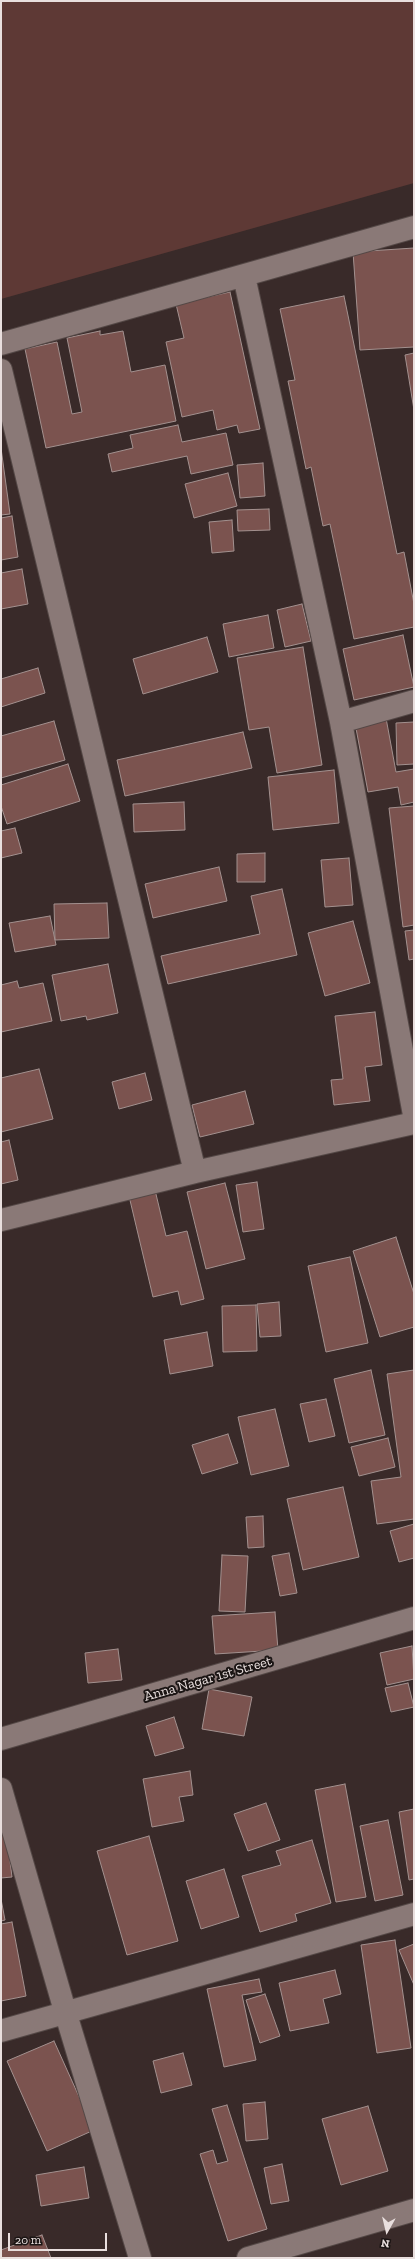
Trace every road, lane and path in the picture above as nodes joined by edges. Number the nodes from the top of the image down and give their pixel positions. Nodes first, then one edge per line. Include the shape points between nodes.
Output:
1 (414, 227) edge
2 (244, 276) junction
3 (1, 344) edge
4 (1, 370) edge
5 (414, 701) edge
6 (341, 722) junction
7 (414, 1115) edge
8 (414, 1123) edge
9 (195, 1172) junction
10 (1, 1220) edge
11 (414, 1618) edge
12 (1, 1739) edge
13 (1, 1789) edge
14 (414, 1914) edge
15 (65, 2011) junction
16 (1, 2031) edge
17 (414, 2210) edge
18 (140, 2258) edge
19 (248, 2258) edge

1 - 2 street
2 - 3 street
2 - 6 street
4 - 9 street
5 - 6 street
6 - 7 street
8 - 9 street
9 - 10 street
11 - 12 street, Anna Nagar 1st Street
13 - 15 street
14 - 15 street
15 - 16 street
15 - 18 street
17 - 19 street

